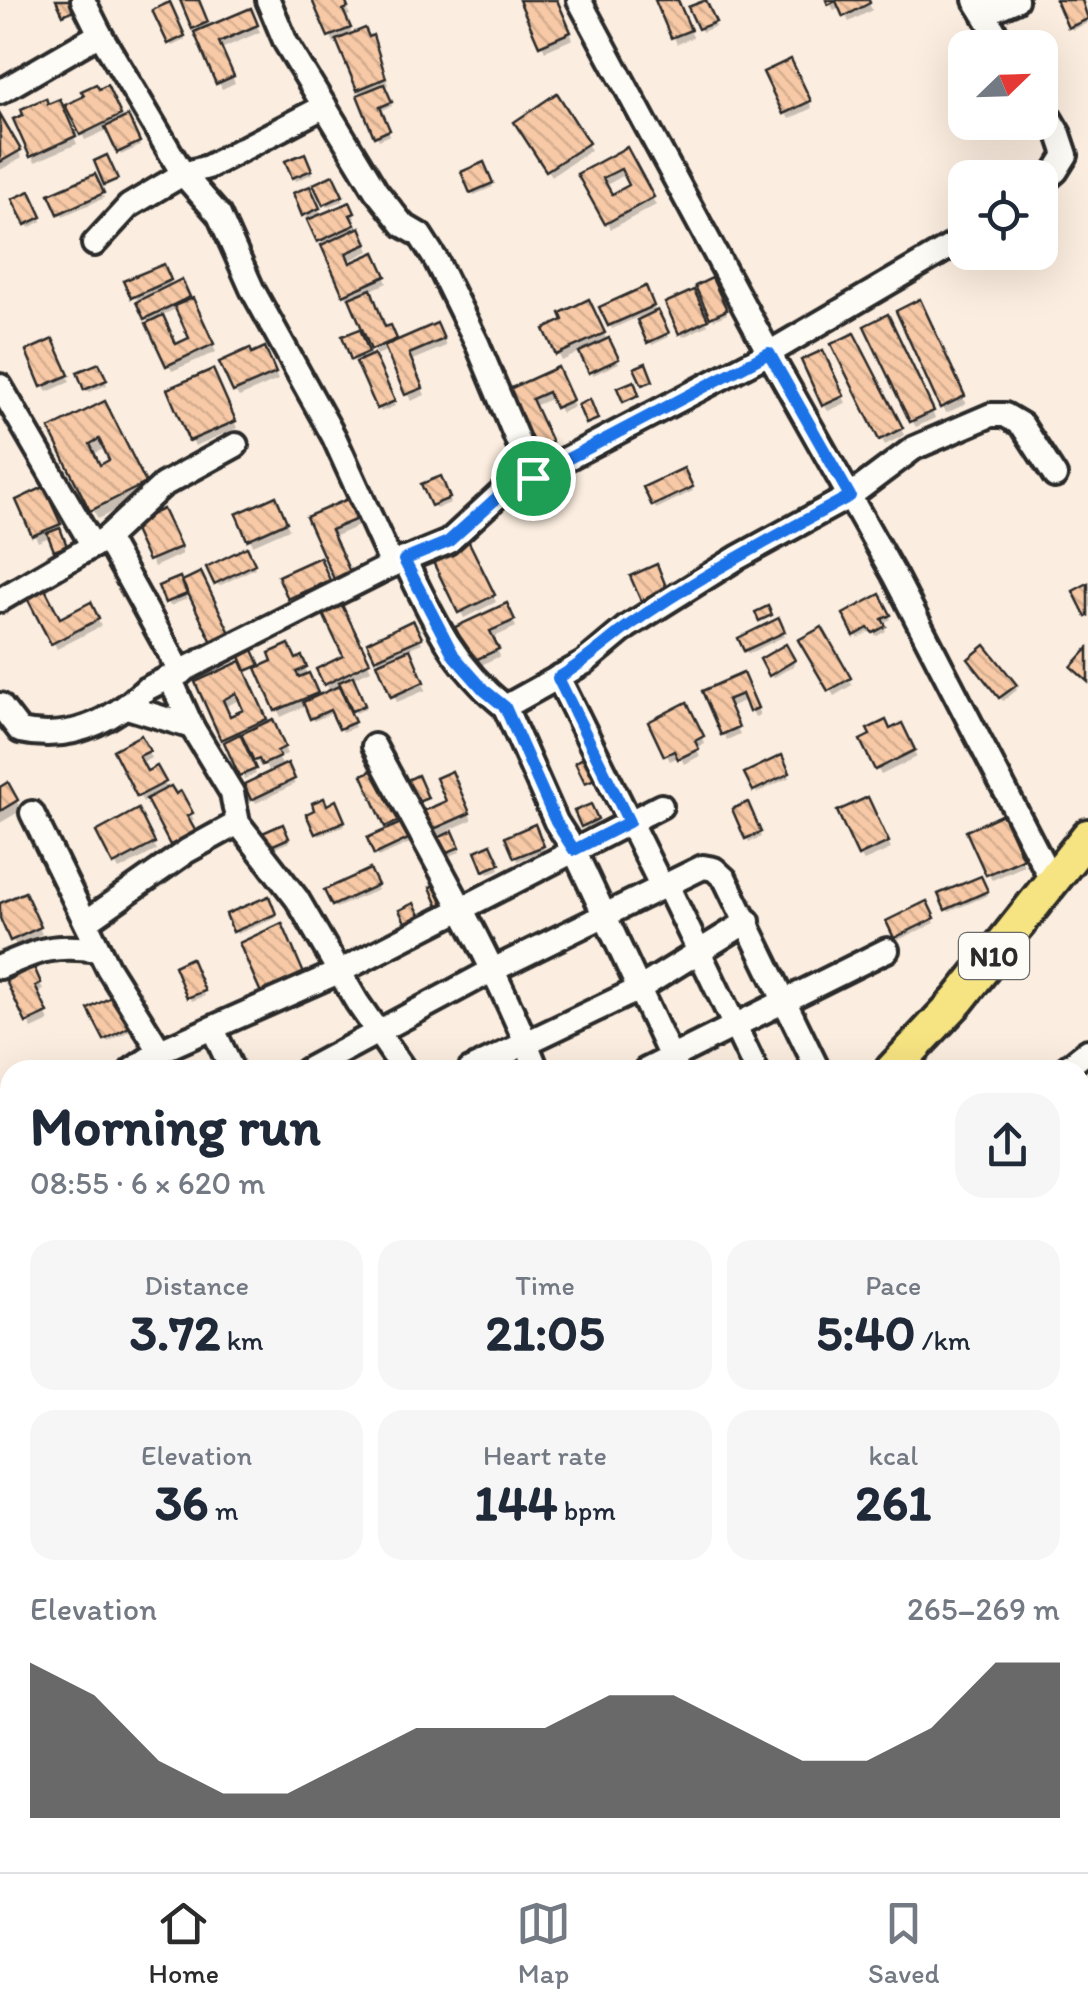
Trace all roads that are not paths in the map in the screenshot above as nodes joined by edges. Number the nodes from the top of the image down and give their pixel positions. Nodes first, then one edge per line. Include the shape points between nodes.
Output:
1 (83, 0) edge
2 (268, 0) edge
3 (579, 0) edge
4 (1016, 0) edge
5 (980, 7) edge
6 (995, 30) edge
7 (100, 34) junction
8 (0, 92) edge
9 (325, 106) junction
10 (1058, 132) edge
11 (1058, 168) edge
12 (183, 174) junction
13 (94, 244) dead end
14 (948, 248) edge
15 (769, 353) junction
16 (0, 386) edge
17 (236, 444) dead end
18 (1055, 476) dead end
19 (533, 478) junction
20 (850, 496) junction
21 (99, 542) junction
22 (398, 562) junction
23 (0, 600) edge
24 (176, 675) junction
25 (558, 678) junction
26 (0, 704) edge
27 (127, 707) junction
28 (505, 707) junction
29 (192, 727) junction
30 (374, 746) dead end
31 (660, 806) dead end
32 (32, 813) dead end
33 (629, 822) junction
34 (238, 823) junction
35 (1088, 836) edge
36 (574, 850) junction
37 (1052, 882) junction
38 (664, 886) junction
39 (460, 909) junction
40 (602, 916) junction
41 (748, 921) junction
42 (86, 922) junction
43 (98, 950) junction
44 (697, 950) junction
45 (887, 950) dead end
46 (0, 967) edge
47 (493, 970) junction
48 (341, 972) junction
49 (638, 989) junction
50 (785, 1000) junction
51 (734, 1025) junction
52 (213, 1030) junction
53 (377, 1030) junction
54 (528, 1041) junction
55 (160, 1052) junction
56 (148, 1060) edge
57 (227, 1060) edge
58 (324, 1060) edge
59 (397, 1060) edge
60 (490, 1060) edge
61 (534, 1060) edge
62 (672, 1060) edge
63 (680, 1060) edge
64 (751, 1060) edge
65 (810, 1060) edge
66 (901, 1060) edge

1 - 7 street
2 - 9 street
3 - 15 street
4 - 5 street
5 - 6 street
7 - 8 street
7 - 12 street
9 - 12 street
9 - 19 street via 389,210 420,235 436,260
10 - 11 street via 1066,155
12 - 13 street via 128,206
12 - 22 street via 219,215
14 - 15 street
15 - 19 street
15 - 20 street
16 - 21 street
17 - 21 street via 162,485
18 - 20 street via 1022,425 991,414 914,448
19 - 22 street via 501,494 448,542
20 - 25 street via 721,568
20 - 37 street
21 - 23 street
21 - 24 street
22 - 24 street
22 - 28 street via 454,656
24 - 27 street
24 - 29 street
25 - 28 street
25 - 33 street
26 - 27 street via 20,731 47,737 87,728
27 - 29 street
28 - 36 street
29 - 34 street via 232,794
30 - 39 street
31 - 33 street
32 - 42 street
33 - 36 street
33 - 38 street
34 - 42 street
34 - 48 street via 297,899
35 - 37 highway, N10
36 - 39 street
36 - 40 street
37 - 66 highway, N10
38 - 40 street
38 - 41 street via 714,868
38 - 44 street
39 - 47 street
39 - 48 street
40 - 47 street
40 - 49 street
41 - 44 street
41 - 50 street
42 - 43 street
43 - 46 street via 63,945
43 - 55 street
44 - 49 street
44 - 51 street
45 - 50 street
47 - 53 street
47 - 54 street
48 - 52 street
48 - 53 street
49 - 54 street
49 - 62 street
50 - 51 street
50 - 65 street
51 - 63 street
51 - 64 street
52 - 55 street
52 - 57 street
53 - 58 street
53 - 59 street
54 - 60 street
54 - 61 street
55 - 56 street

